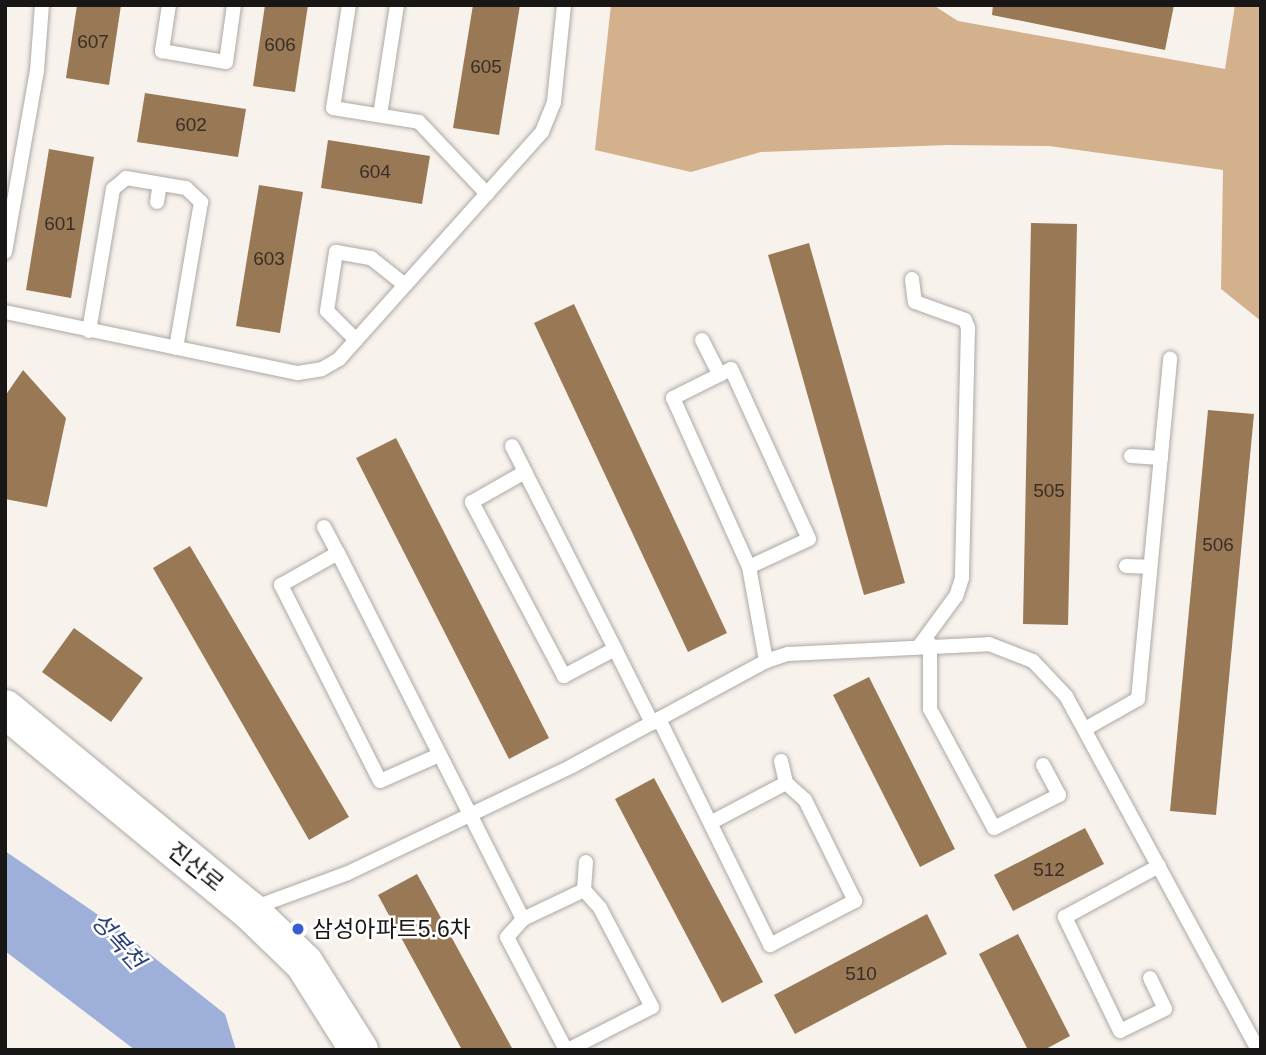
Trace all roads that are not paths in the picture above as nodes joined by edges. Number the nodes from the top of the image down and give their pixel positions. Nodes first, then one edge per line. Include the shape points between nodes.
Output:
1 (41, 5) edge
2 (169, 5) edge
3 (234, 5) edge
4 (349, 5) edge
5 (397, 5) edge
6 (565, 5) edge
7 (380, 115) junction
8 (160, 184) junction
9 (487, 194) junction
10 (157, 202) dead end
11 (5, 252) edge
12 (912, 279) dead end
13 (405, 285) junction
14 (5, 312) edge
15 (89, 331) junction
16 (356, 340) junction
17 (702, 340) dead end
18 (176, 348) junction
19 (1170, 359) dead end
20 (720, 374) junction
21 (512, 446) dead end
22 (1131, 456) dead end
23 (1161, 458) junction
24 (525, 472) junction
25 (324, 527) dead end
26 (338, 553) junction
27 (1126, 566) dead end
28 (750, 567) junction
29 (1150, 567) junction
30 (925, 645) junction
31 (615, 649) junction
32 (766, 661) junction
33 (5, 709) edge
34 (656, 721) junction
35 (1085, 729) junction
36 (439, 755) junction
37 (781, 761) dead end
38 (1043, 765) dead end
39 (786, 783) junction
40 (469, 815) junction
41 (712, 822) junction
42 (586, 862) dead end
43 (1158, 866) junction
44 (584, 890) junction
45 (249, 910) junction
46 (523, 919) junction
47 (1150, 978) dead end
48 (359, 1050) edge
49 (567, 1050) edge
50 (1258, 1050) edge

1 - 11 lane via 37,71
2 - 3 lane via 162,51 226,62
4 - 7 lane via 332,108
5 - 7 lane
6 - 9 lane via 549,120
7 - 9 lane via 419,122
8 - 10 lane
8 - 15 lane via 126,178 113,189
8 - 18 lane via 186,188 201,202
9 - 13 lane
12 - 30 lane via 915,302 965,320 968,328 962,578
13 - 16 lane
13 - 16 lane via 371,258 336,252 327,311
14 - 15 lane
15 - 18 lane
16 - 18 lane via 339,359 308,373
17 - 20 lane
19 - 23 lane
20 - 28 lane via 673,398
20 - 28 lane via 731,369 809,539
21 - 24 lane
22 - 23 lane
23 - 29 lane
24 - 31 lane
24 - 31 lane via 472,502 564,676
25 - 26 lane
26 - 36 lane
26 - 36 lane via 281,585 380,781
27 - 29 lane
28 - 32 lane
29 - 35 lane via 1138,699
30 - 32 lane via 788,654
30 - 35 lane via 989,644 1033,662 1051,675
30 - 38 lane via 930,709 994,828 1059,795
31 - 34 lane
32 - 34 lane
33 - 45 street, 진산로
34 - 40 lane
34 - 41 lane
35 - 43 lane
36 - 40 lane
37 - 39 lane
39 - 41 lane
39 - 41 lane via 805,800 855,901 769,945 710,831
40 - 45 lane via 348,873
40 - 46 lane
42 - 44 lane
43 - 47 lane via 1065,917 1120,1031 1165,1009
43 - 50 lane
44 - 46 lane
44 - 49 lane via 600,908 652,1007
45 - 48 street, 진산로 via 304,963
46 - 49 lane via 507,937

